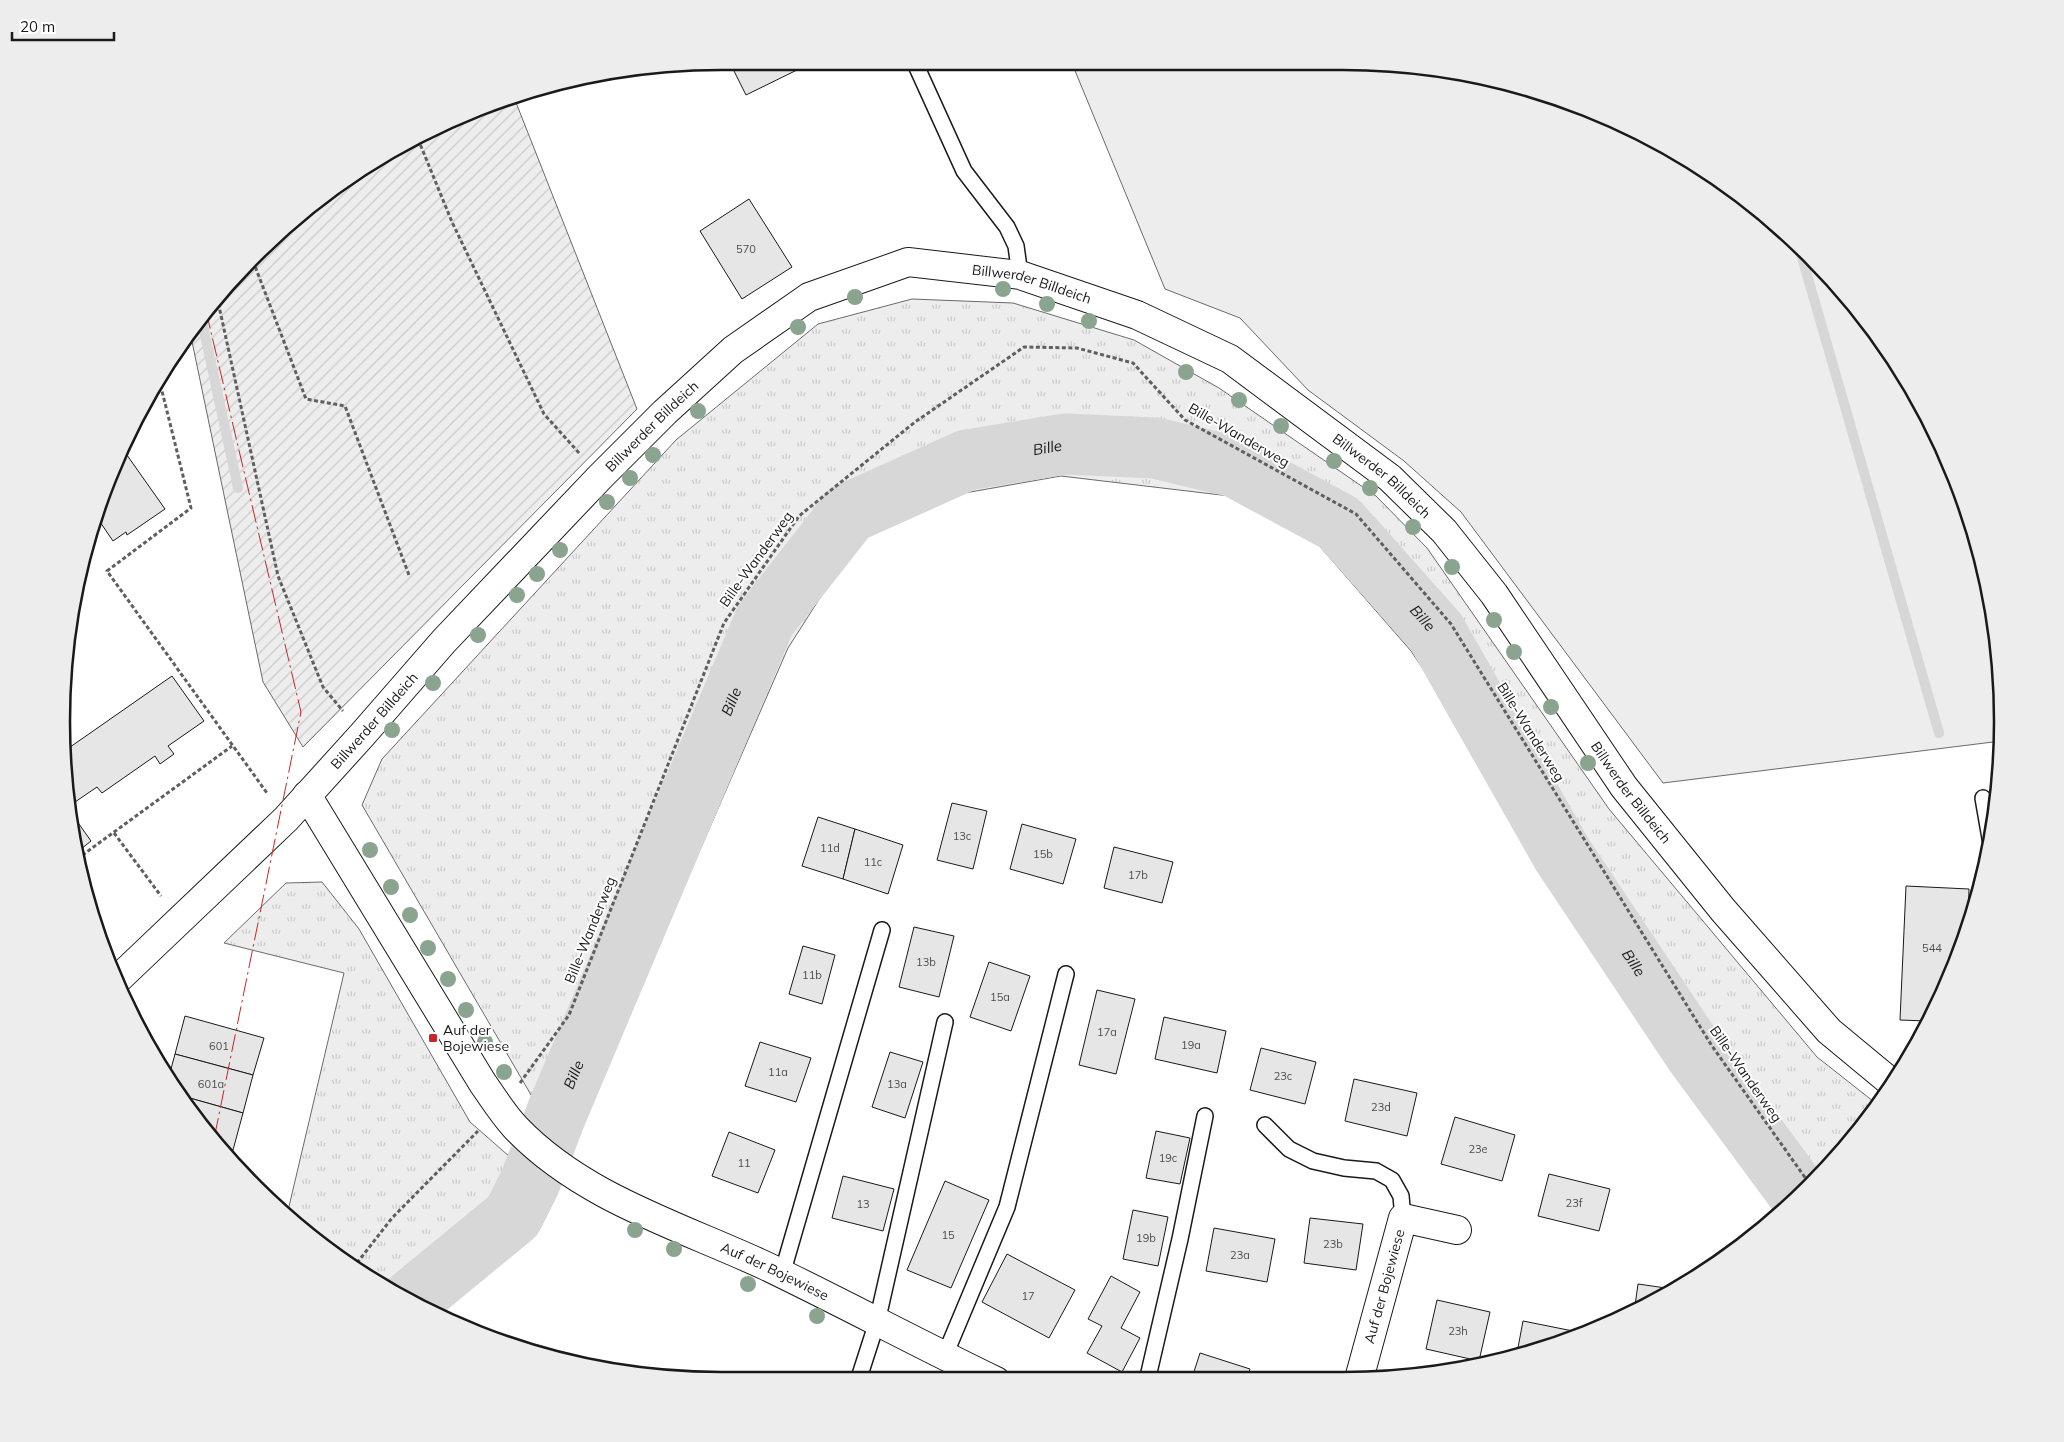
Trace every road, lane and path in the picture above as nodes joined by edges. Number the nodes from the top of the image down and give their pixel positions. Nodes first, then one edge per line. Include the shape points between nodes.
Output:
1 (918, 70) edge
2 (420, 144) edge
3 (255, 267) edge
4 (1020, 275) junction
5 (219, 308) edge
6 (161, 388) edge
7 (600, 478) junction
8 (409, 575) dead end
9 (363, 734) junction
10 (232, 746) junction
11 (307, 795) junction
12 (1983, 798) dead end
13 (1986, 817) edge
14 (286, 819) junction
15 (114, 833) junction
16 (84, 854) edge
17 (179, 920) junction
18 (882, 930) dead end
19 (1066, 974) dead end
20 (122, 975) edge
21 (945, 1022) dead end
22 (1887, 1079) edge
23 (500, 1109) junction
24 (1205, 1116) dead end
25 (1265, 1124) dead end
26 (1806, 1178) edge
27 (1403, 1218) junction
28 (1457, 1230) dead end
29 (358, 1261) edge
30 (782, 1274) junction
31 (877, 1322) junction
32 (945, 1355) junction
33 (861, 1372) edge
34 (978, 1372) edge
35 (1149, 1372) edge
36 (1361, 1372) edge

1 - 4 lane via 964,171 1007,227 1016,246
2 - 7 path via 452,222 544,414
3 - 8 path via 306,399 345,406
4 - 7 street, Billwerder Billdeich via 908,262 810,297 733,350 664,412
4 - 22 street, Billwerder Billdeich via 1137,315 1230,359 1390,478 1444,530 1494,594 1624,787 1723,910 1829,1031
5 - 9 path via 278,576 323,687
6 - 10 path via 191,508 107,571
7 - 9 street, Billwerder Billdeich via 444,641
9 - 11 street, Billwerder Billdeich
10 - 14 path
10 - 15 path
11 - 14 street, Billwerder Billdeich
11 - 23 street
12 - 13 lane
14 - 17 street, Billwerder Billdeich
15 - 16 path
15 - 17 path
17 - 20 street, Billwerder Billdeich
18 - 30 lane
19 - 32 lane via 1007,1207
21 - 31 lane
23 - 26 path, Bille-Wanderweg via 569,1015 724,623 799,516 915,422 1024,347 1077,348 1133,363 1185,420 1356,514 1451,624 1712,1046
23 - 29 path, Bille-Wanderweg via 392,1218
23 - 30 street, Auf der Bojewiese via 523,1135 592,1186
24 - 35 lane
25 - 27 lane via 1289,1149 1313,1161 1376,1171 1392,1180 1402,1196
27 - 28 street, Auf der Bojewiese
27 - 36 street, Auf der Bojewiese
30 - 31 street, Auf der Bojewiese
31 - 32 street, Auf der Bojewiese
31 - 33 lane
32 - 34 street, Auf der Bojewiese

